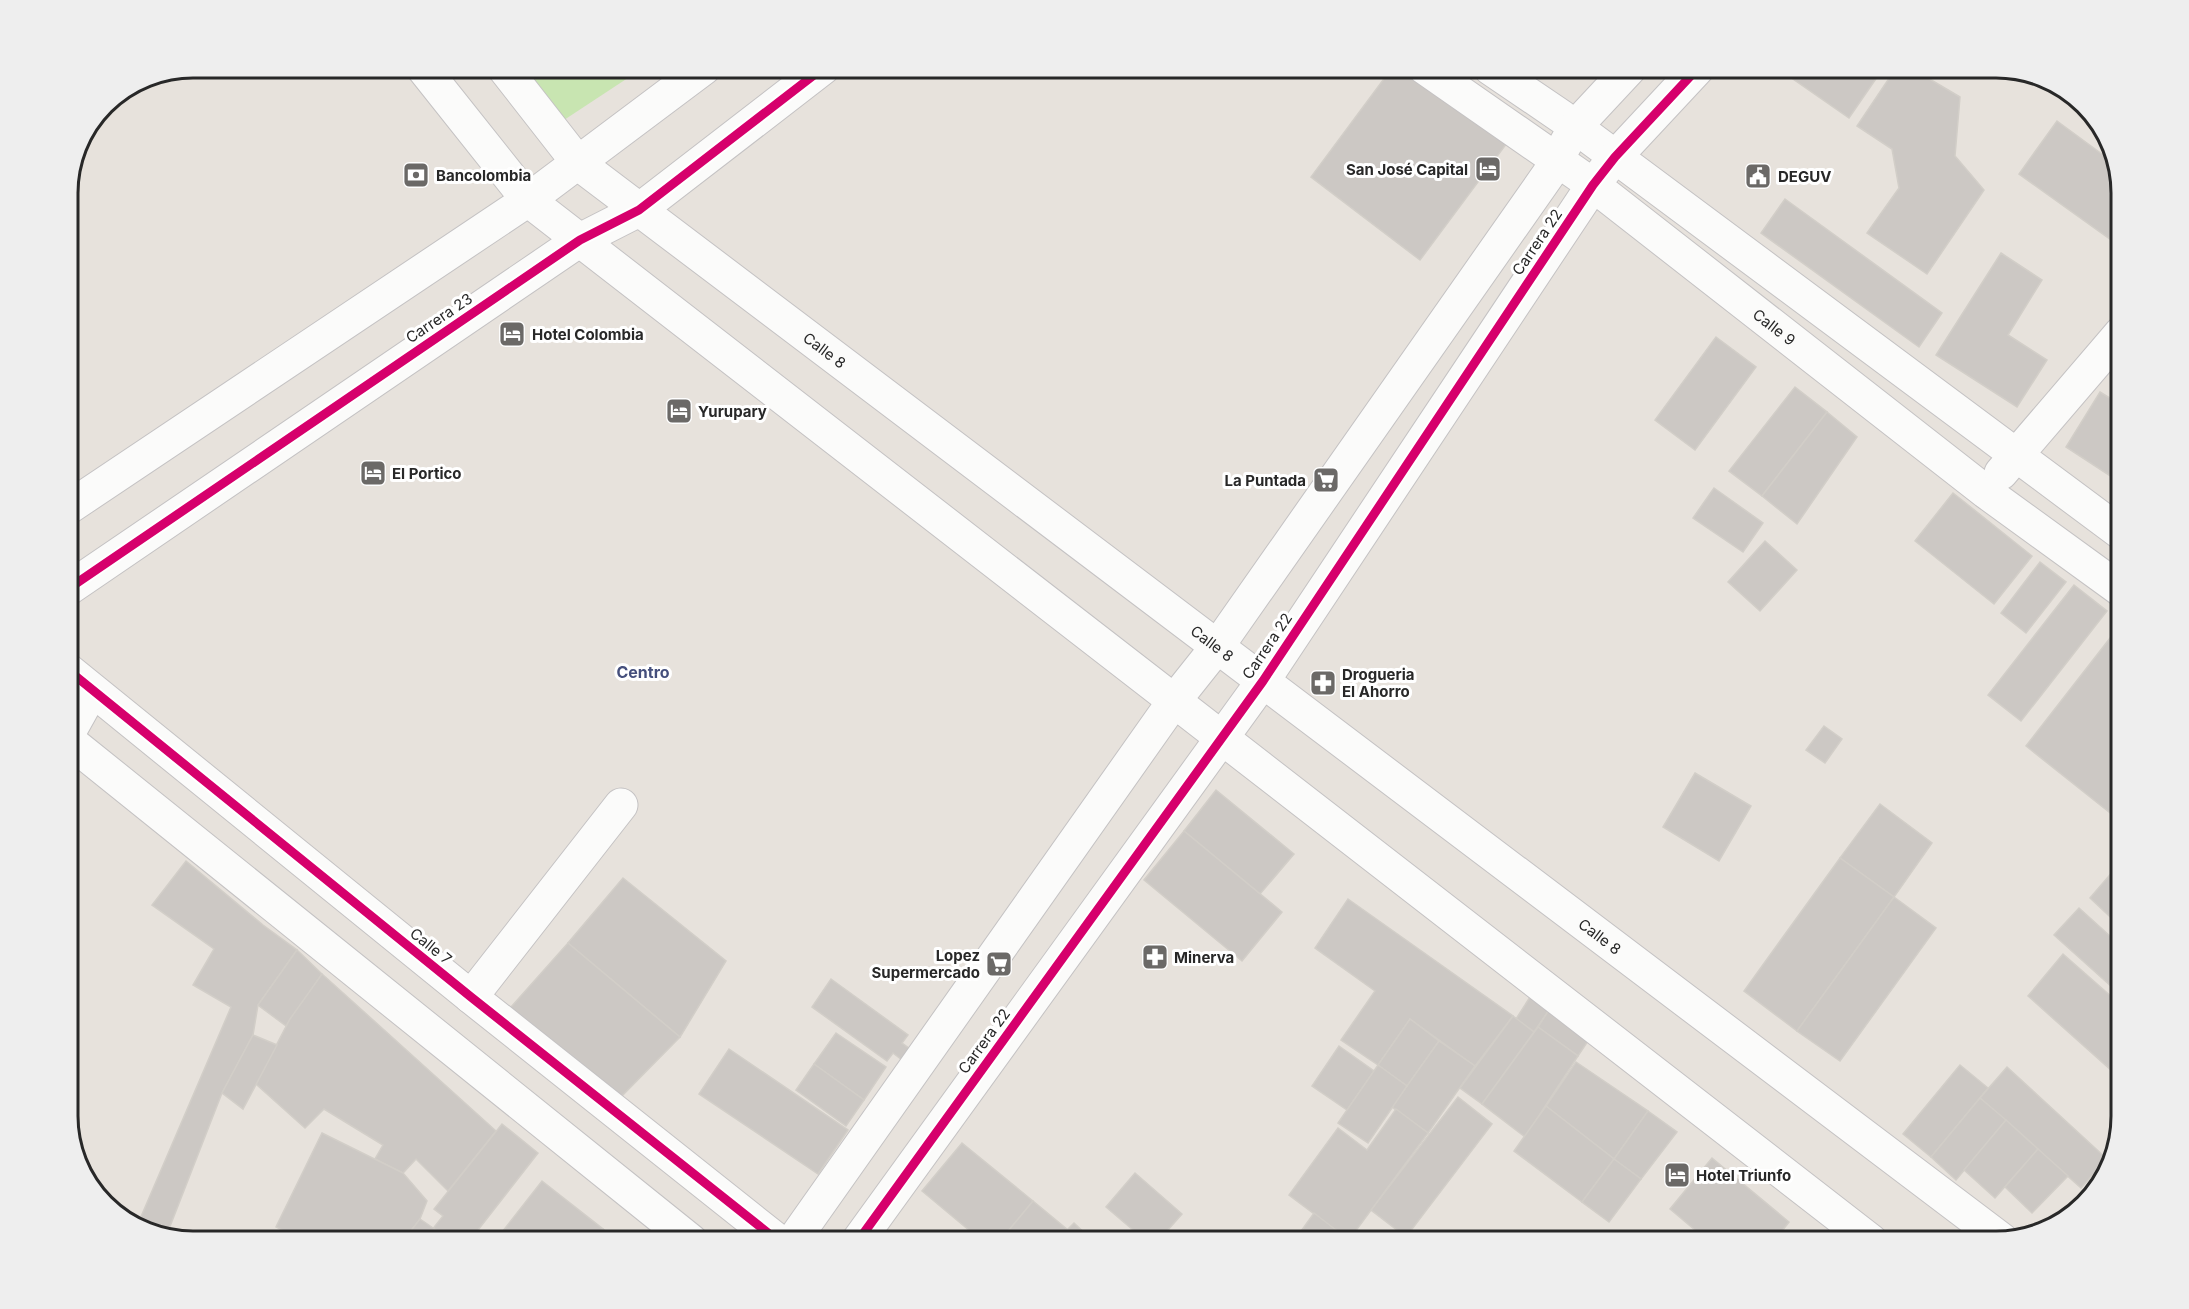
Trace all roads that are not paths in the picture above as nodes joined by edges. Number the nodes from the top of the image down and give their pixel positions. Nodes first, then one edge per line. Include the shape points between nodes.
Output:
1 (431, 78) edge
2 (512, 78) edge
3 (691, 78) edge
4 (810, 78) edge
5 (1439, 78) edge
6 (1504, 78) edge
7 (1621, 78) edge
8 (1689, 78) edge
9 (1575, 127) junction
10 (1615, 157) junction
11 (1556, 159) junction
12 (579, 164) junction
13 (1593, 185) junction
14 (528, 200) junction
15 (639, 210) junction
16 (580, 240) junction
17 (2111, 345) edge
18 (2015, 455) junction
19 (1986, 492) junction
20 (78, 501) edge
21 (2111, 526) edge
22 (78, 582) edge
23 (2111, 583) edge
24 (1217, 647) junction
25 (80, 680) edge
26 (1263, 681) junction
27 (1174, 701) junction
28 (1221, 737) junction
29 (78, 748) edge
30 (621, 805) dead end
31 (471, 997) junction
32 (535, 1048) junction
33 (502, 1088) junction
34 (678, 1231) edge
35 (764, 1231) edge
36 (801, 1231) edge
37 (866, 1231) edge
38 (1857, 1231) edge
39 (1990, 1231) edge

1 - 14 street
2 - 12 street, Calle 8
3 - 12 street
4 - 15 street, Carrera 23
5 - 11 street, Calle 9
6 - 9 street
7 - 9 street, Carrera 22
8 - 10 street, Carrera 22
9 - 10 street
9 - 11 street, Carrera 22
10 - 13 street, Carrera 22
10 - 18 street
11 - 13 street, Calle 9
11 - 24 street, Carrera 22
12 - 14 street
12 - 15 street, Calle 8
13 - 19 street, Calle 9
13 - 26 street, Carrera 22
14 - 16 street
14 - 20 street
15 - 16 street, Carrera 23
15 - 24 street, Calle 8
16 - 22 street, Carrera 23
16 - 27 street
17 - 18 street
18 - 19 street
18 - 21 street
19 - 23 street, Calle 9
24 - 26 street, Calle 8
24 - 27 street, Carrera 22
25 - 31 street, Calle 7
26 - 28 street, Carrera 22
26 - 39 street, Calle 8
27 - 28 street
27 - 36 street, Carrera 22
28 - 37 street, Carrera 22
28 - 38 street
29 - 33 street
30 - 31 street
31 - 32 street, Calle 7
32 - 33 street
32 - 35 street, Calle 7
33 - 34 street

